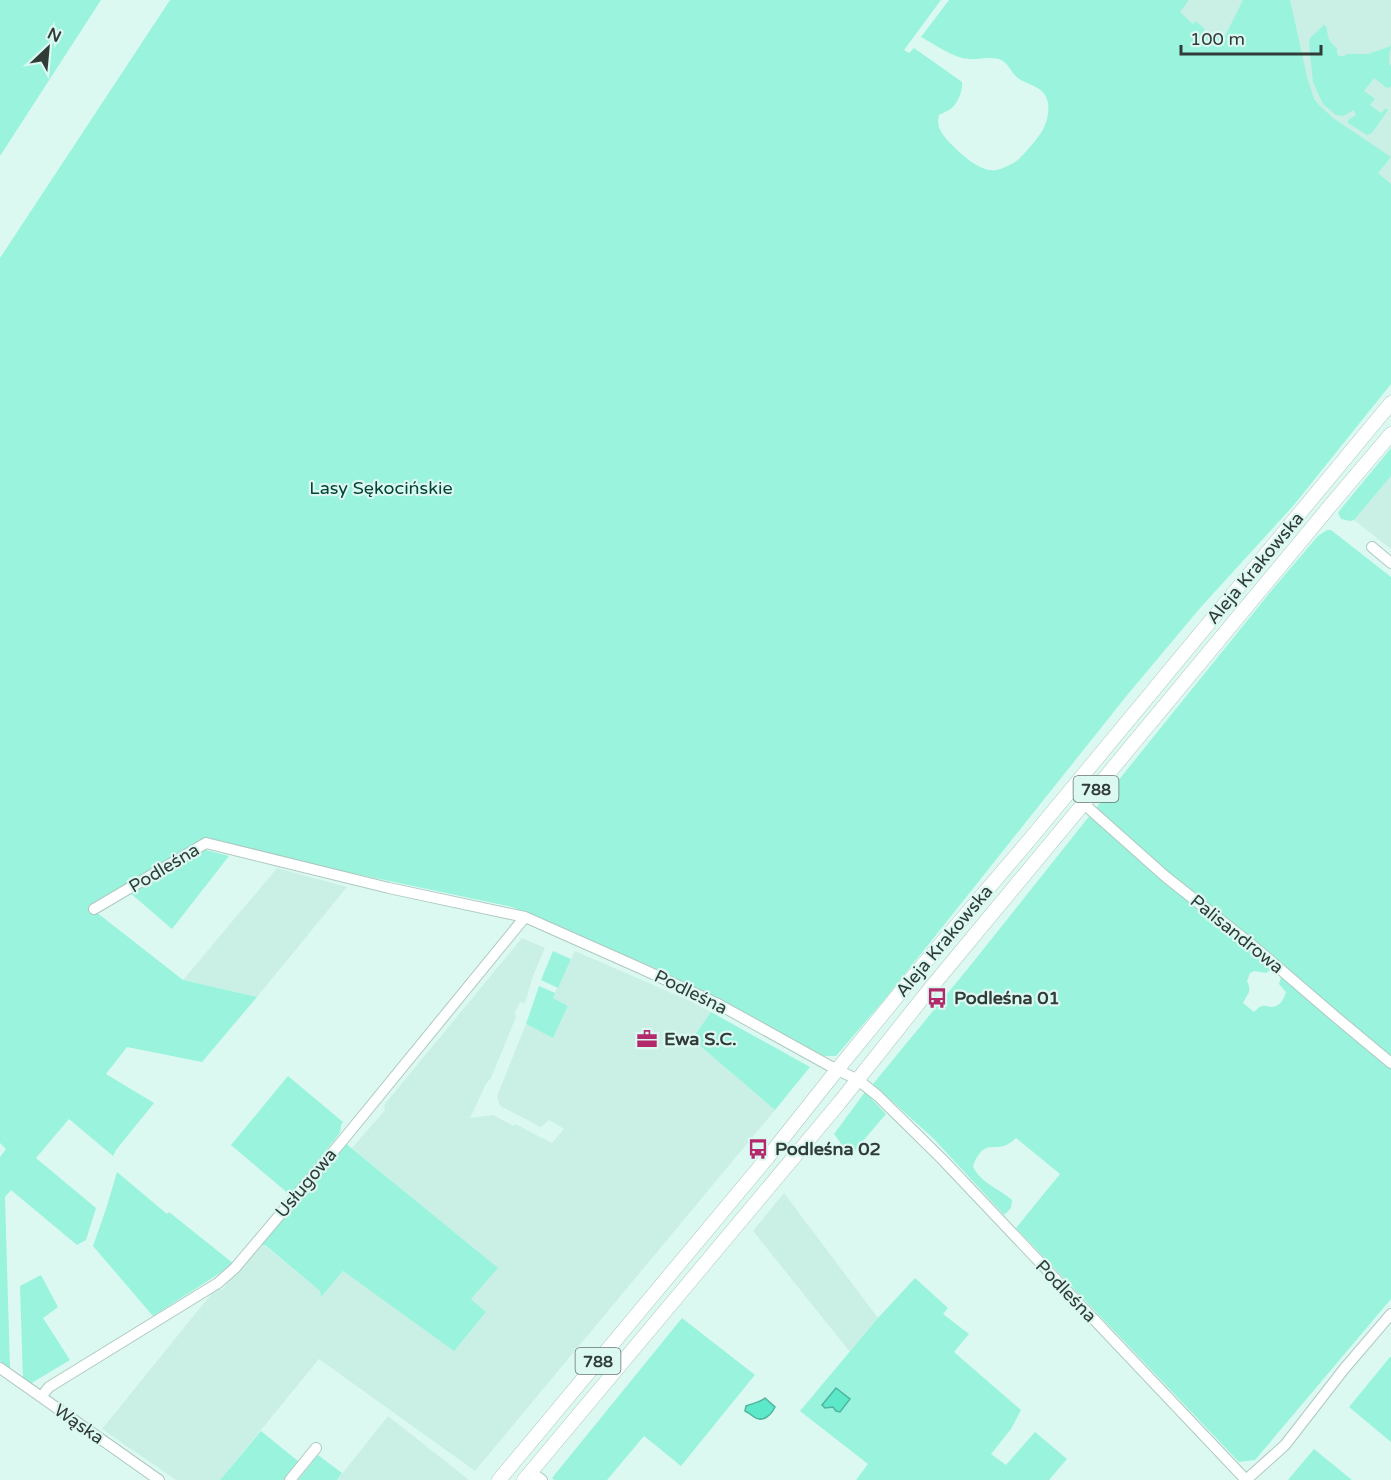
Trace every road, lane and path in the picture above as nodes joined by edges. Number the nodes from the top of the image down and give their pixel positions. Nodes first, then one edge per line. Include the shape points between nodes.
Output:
1 (1391, 403) edge
2 (1391, 434) edge
3 (1372, 547) dead end
4 (1391, 563) edge
5 (1084, 804) junction
6 (94, 909) dead end
7 (525, 917) junction
8 (1391, 1063) edge
9 (837, 1070) junction
10 (858, 1080) junction
11 (1391, 1314) edge
12 (0, 1368) edge
13 (41, 1397) junction
14 (316, 1448) dead end
15 (532, 1477) edge
16 (159, 1480) edge
17 (290, 1480) edge
18 (499, 1480) edge
19 (1246, 1480) edge

1 - 9 main road, Aleja Krakowska / 788
2 - 5 main road, Aleja Krakowska / 788
3 - 4 street
5 - 8 street, Palisandrowa
5 - 10 main road, Aleja Krakowska / 788
6 - 7 street, Podleśna via 206,843
7 - 9 street, Podleśna via 718,1004
7 - 13 street, Usługowa via 235,1268 218,1283 49,1387
9 - 10 street, Podleśna
9 - 18 main road, Aleja Krakowska / 788
10 - 15 main road, Aleja Krakowska / 788
10 - 19 street, Podleśna via 942,1159
11 - 19 street via 1285,1445
12 - 13 street, Wąska
13 - 16 street, Wąska
14 - 17 street

